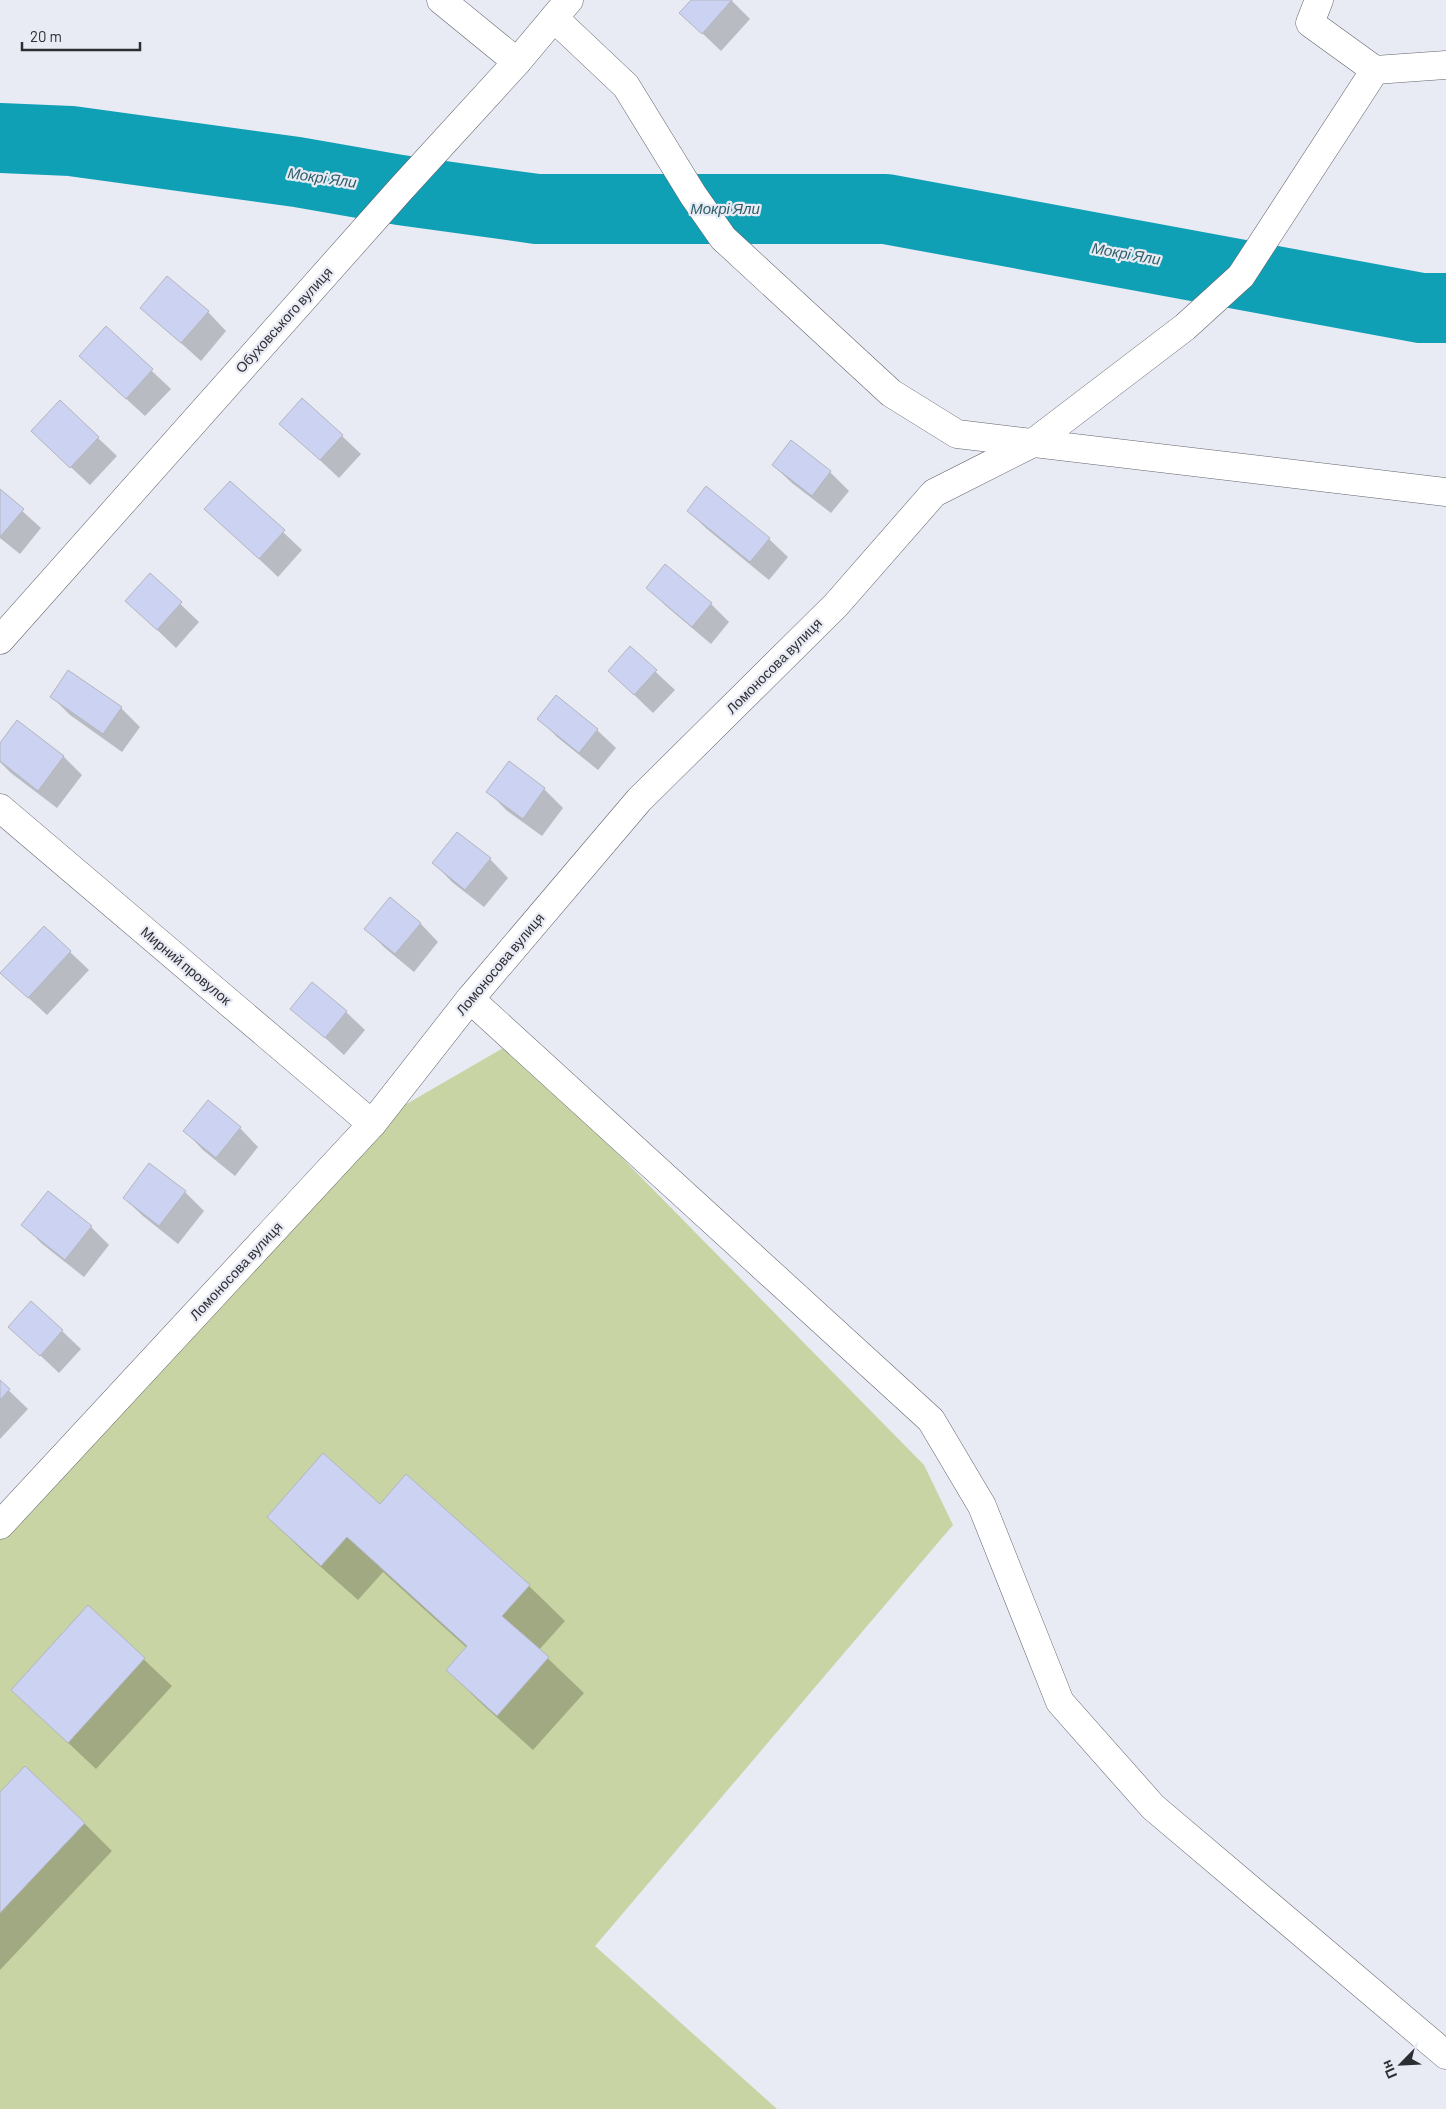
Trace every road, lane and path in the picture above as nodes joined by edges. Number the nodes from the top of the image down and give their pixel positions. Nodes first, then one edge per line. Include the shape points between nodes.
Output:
1 (441, 0) edge
2 (1319, 0) edge
3 (562, 9) edge
4 (517, 62) junction
5 (1446, 65) edge
6 (1375, 70) junction
7 (1033, 443) junction
8 (1446, 492) edge
9 (0, 640) edge
10 (0, 808) edge
11 (470, 999) junction
12 (372, 1124) junction
13 (0, 1525) edge
14 (1446, 2055) edge

1 - 4 street
2 - 6 street via 1310,23
3 - 4 street, Обуховського вулиця
3 - 7 street via 626,86 723,238 891,393 957,434
4 - 9 street, Обуховського вулиця
5 - 6 street
6 - 7 street, Ломоносова вулиця via 1241,276 1185,327
7 - 8 street
7 - 11 street, Ломоносова вулиця via 934,493 836,605 640,800
10 - 12 street, Мирний провулок
11 - 12 street, Ломоносова вулиця
11 - 14 street via 932,1420 982,1506 1060,1702 1153,1807
12 - 13 street, Ломоносова вулиця

